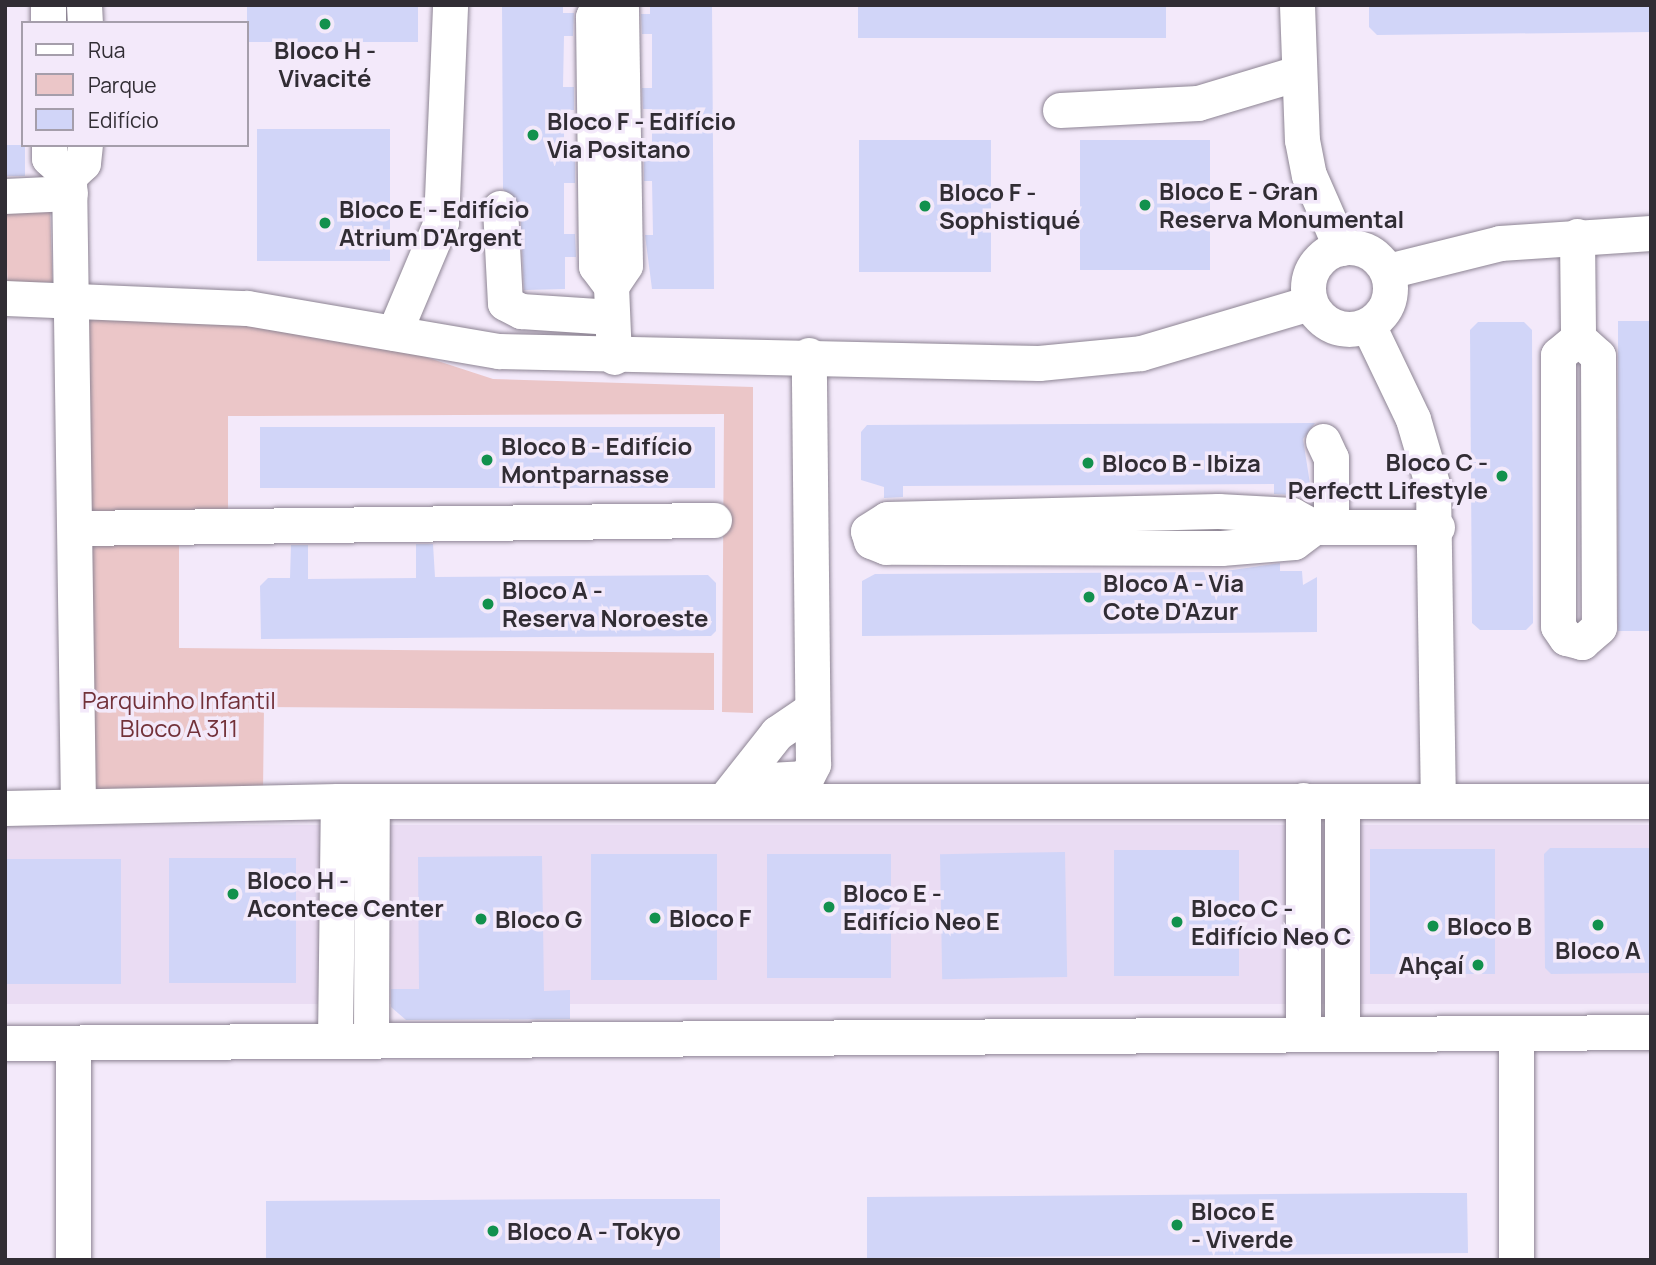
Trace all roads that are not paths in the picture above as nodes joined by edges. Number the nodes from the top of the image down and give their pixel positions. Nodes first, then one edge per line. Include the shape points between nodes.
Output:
1 (450, 5) edge
2 (598, 5) edge
3 (621, 5) edge
4 (1297, 5) edge
5 (1298, 72) junction
6 (1060, 110) dead end
7 (49, 147) edge
8 (85, 147) edge
9 (69, 185) junction
10 (5, 195) edge
11 (500, 208) dead end
12 (1651, 233) edge
13 (1577, 236) junction
14 (1341, 247) junction
15 (1388, 271) junction
16 (5, 298) edge
17 (75, 299) junction
18 (611, 301) junction
19 (1310, 303) junction
20 (1368, 326) junction
21 (394, 333) junction
22 (1578, 338) junction
23 (809, 355) junction
24 (614, 357) junction
25 (1322, 441) dead end
26 (714, 520) dead end
27 (1323, 527) junction
28 (1437, 527) junction
29 (75, 528) junction
30 (810, 711) junction
31 (730, 792) junction
32 (1303, 800) junction
33 (1438, 800) junction
34 (338, 801) junction
35 (1342, 801) junction
36 (1651, 801) edge
37 (372, 802) junction
38 (78, 806) junction
39 (5, 808) edge
40 (1303, 1032) junction
41 (1651, 1032) edge
42 (1342, 1034) junction
43 (1516, 1034) junction
44 (335, 1039) junction
45 (371, 1039) junction
46 (5, 1043) edge
47 (73, 1044) junction
48 (73, 1260) edge
49 (1516, 1260) edge

1 - 21 street via 441,222
2 - 18 street via 593,17 596,266
3 - 18 street via 625,265
4 - 5 street
5 - 6 street via 1198,103
5 - 14 street via 1309,175
7 - 9 street via 53,164
8 - 9 street via 83,163
9 - 10 street
9 - 17 street
11 - 18 street via 505,303 521,311
12 - 13 street
13 - 15 street via 1500,243
13 - 22 street
14 - 15 street via 1373,254
14 - 19 street via 1313,268
15 - 20 street via 1389,302
16 - 17 street
17 - 21 street via 247,308
17 - 29 street
18 - 24 street
19 - 20 street via 1328,324
19 - 23 street via 1182,343 1089,360
20 - 28 street via 1425,450
21 - 24 street via 498,351
22 - 22 street via 1558,355 1558,626 1566,638 1582,642 1599,627 1598,356
23 - 24 street
23 - 30 street
25 - 27 street via 1331,458
26 - 29 street
27 - 27 street via 1292,515 1218,511 887,519 868,531 871,541 886,547 1221,548 1294,542
27 - 28 street
28 - 33 street
29 - 38 street
30 - 31 street via 777,733
30 - 31 street via 811,773
31 - 32 street
31 - 37 street
32 - 35 street
32 - 40 street
33 - 35 street
33 - 36 street
34 - 37 street
34 - 38 street
34 - 44 street
35 - 42 street
37 - 45 street
38 - 39 street
40 - 42 street
40 - 45 street
41 - 43 street
42 - 43 street
43 - 49 street
44 - 45 street
44 - 47 street
46 - 47 street
47 - 48 street

